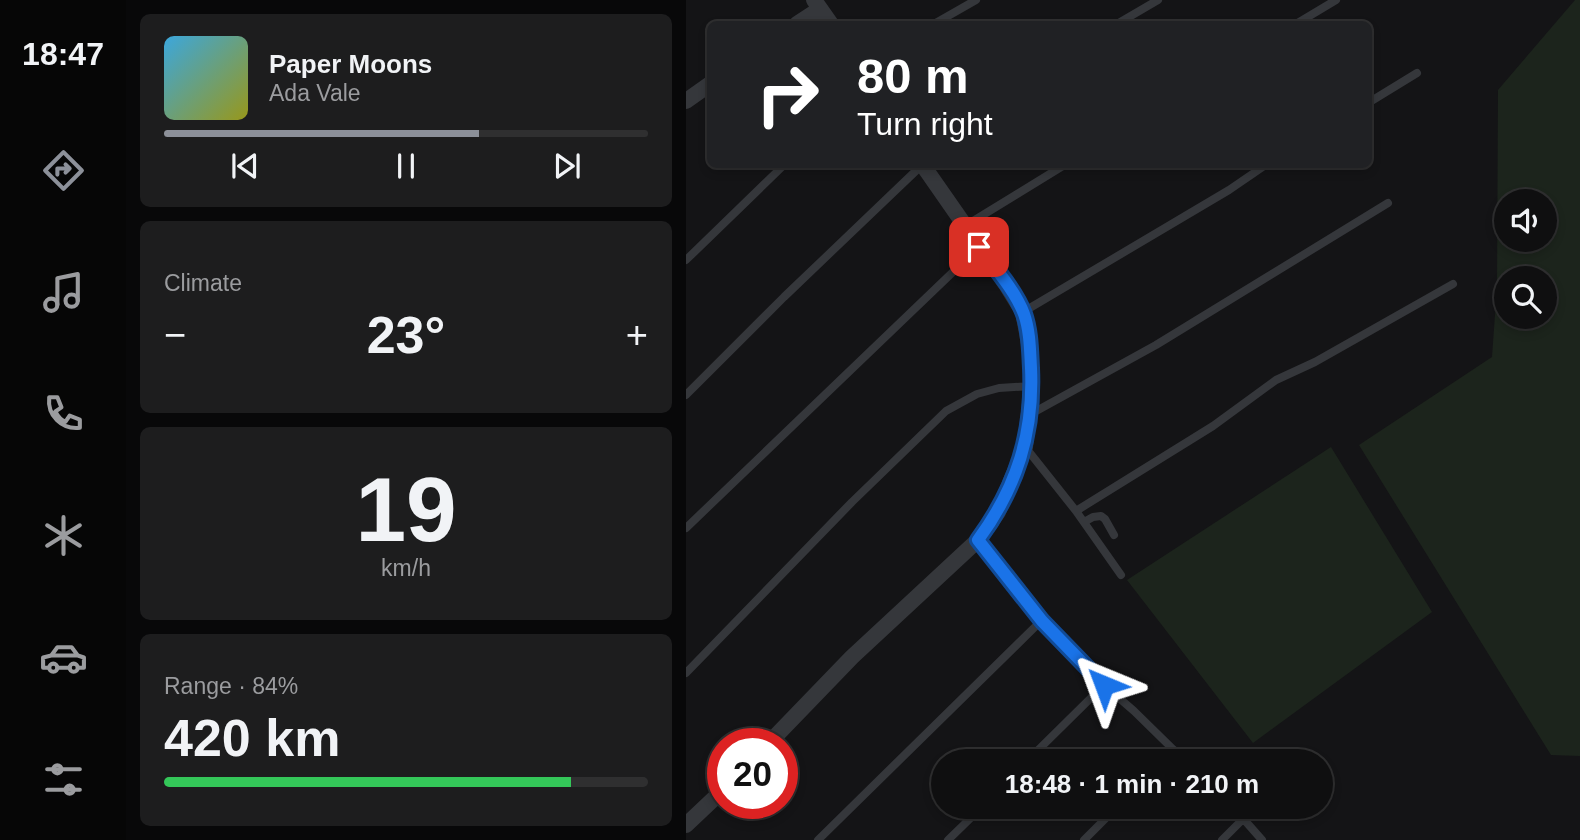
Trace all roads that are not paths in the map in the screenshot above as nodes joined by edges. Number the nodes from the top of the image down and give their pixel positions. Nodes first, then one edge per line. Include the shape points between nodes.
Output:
1 (976, 0) edge
2 (1158, 0) edge
3 (1336, 0) edge
4 (817, 5) edge
5 (800, 21) edge
6 (829, 21) edge
7 (939, 21) edge
8 (1122, 21) edge
9 (1301, 21) edge
10 (1417, 73) dead end
11 (707, 86) edge
12 (686, 101) edge
13 (1372, 101) edge
14 (781, 168) edge
15 (919, 168) edge
16 (924, 168) edge
17 (1059, 168) edge
18 (1261, 168) edge
19 (1388, 203) dead end
20 (965, 226) junction
21 (979, 247) junction
22 (686, 260) edge
23 (1453, 284) dead end
24 (1023, 312) junction
25 (1032, 386) junction
26 (686, 395) edge
27 (1029, 415) junction
28 (1025, 447) junction
29 (1076, 511) junction
30 (1084, 522) junction
31 (686, 528) edge
32 (1114, 535) dead end
33 (978, 540) junction
34 (1121, 575) dead end
35 (1042, 621) junction
36 (686, 673) edge
37 (1104, 685) junction
38 (783, 728) edge
39 (1039, 749) edge
40 (1173, 749) edge
41 (707, 805) edge
42 (970, 819) edge
43 (1105, 819) edge
44 (1243, 819) edge
45 (1245, 819) edge
46 (686, 825) edge
47 (818, 840) edge
48 (948, 840) edge
49 (1084, 840) edge
50 (1222, 840) edge
51 (1262, 840) edge

1 - 7 lane
2 - 8 lane
3 - 9 lane
4 - 5 street
4 - 6 street
10 - 13 lane
11 - 12 street
14 - 22 lane
15 - 26 lane
16 - 20 street
17 - 20 lane
18 - 24 lane
19 - 27 lane via 1156,345
20 - 21 street
21 - 24 street
21 - 31 lane
23 - 29 lane via 1276,380 1213,426
24 - 25 street
25 - 27 street
25 - 36 lane via 977,394 946,411
27 - 28 street
28 - 29 lane
28 - 33 street via 998,512
29 - 30 lane
30 - 32 lane via 1101,516
30 - 34 lane
33 - 35 lane
33 - 38 street
35 - 37 lane
35 - 47 lane
37 - 39 lane
37 - 40 lane
41 - 46 street
42 - 48 lane
43 - 49 lane
44 - 50 lane
45 - 51 lane

